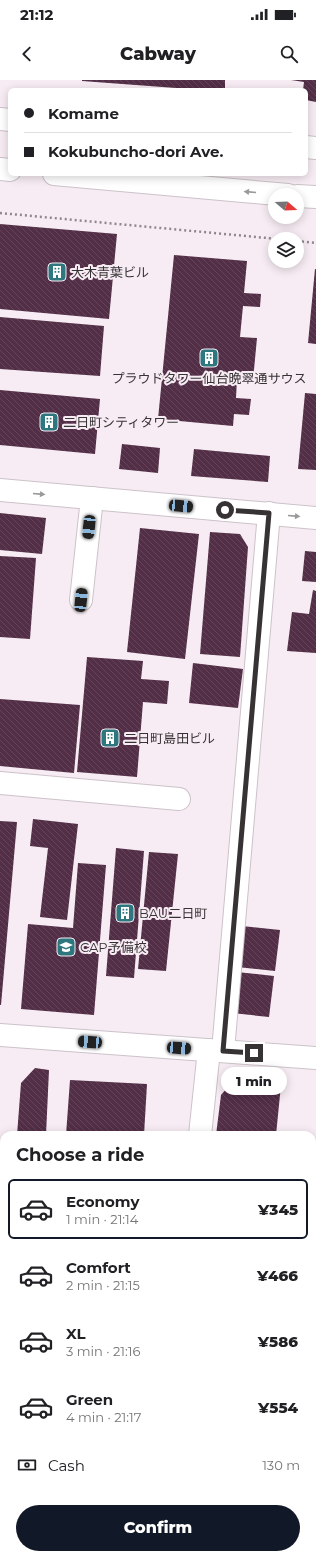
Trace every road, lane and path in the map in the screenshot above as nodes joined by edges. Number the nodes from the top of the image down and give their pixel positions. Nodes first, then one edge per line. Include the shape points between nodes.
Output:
1 (76, 176) edge
2 (268, 193) edge
3 (304, 197) edge
4 (316, 198) edge
5 (0, 213) edge
6 (268, 238) edge
7 (304, 241) edge
8 (316, 242) edge
9 (0, 490) edge
10 (92, 498) junction
11 (269, 513) junction
12 (316, 518) edge
13 (81, 600) dead end
14 (0, 783) edge
15 (179, 799) dead end
16 (0, 1035) edge
17 (216, 1050) junction
18 (316, 1058) edge
19 (201, 1131) edge

2 -> 1 street
3 - 4 street
5 - 6 path
7 - 8 path
9 -> 10 street
10 - 11 street
10 - 13 street
11 -> 12 street
11 - 17 street
14 - 15 street
16 - 17 street
17 - 18 street
17 - 19 street

